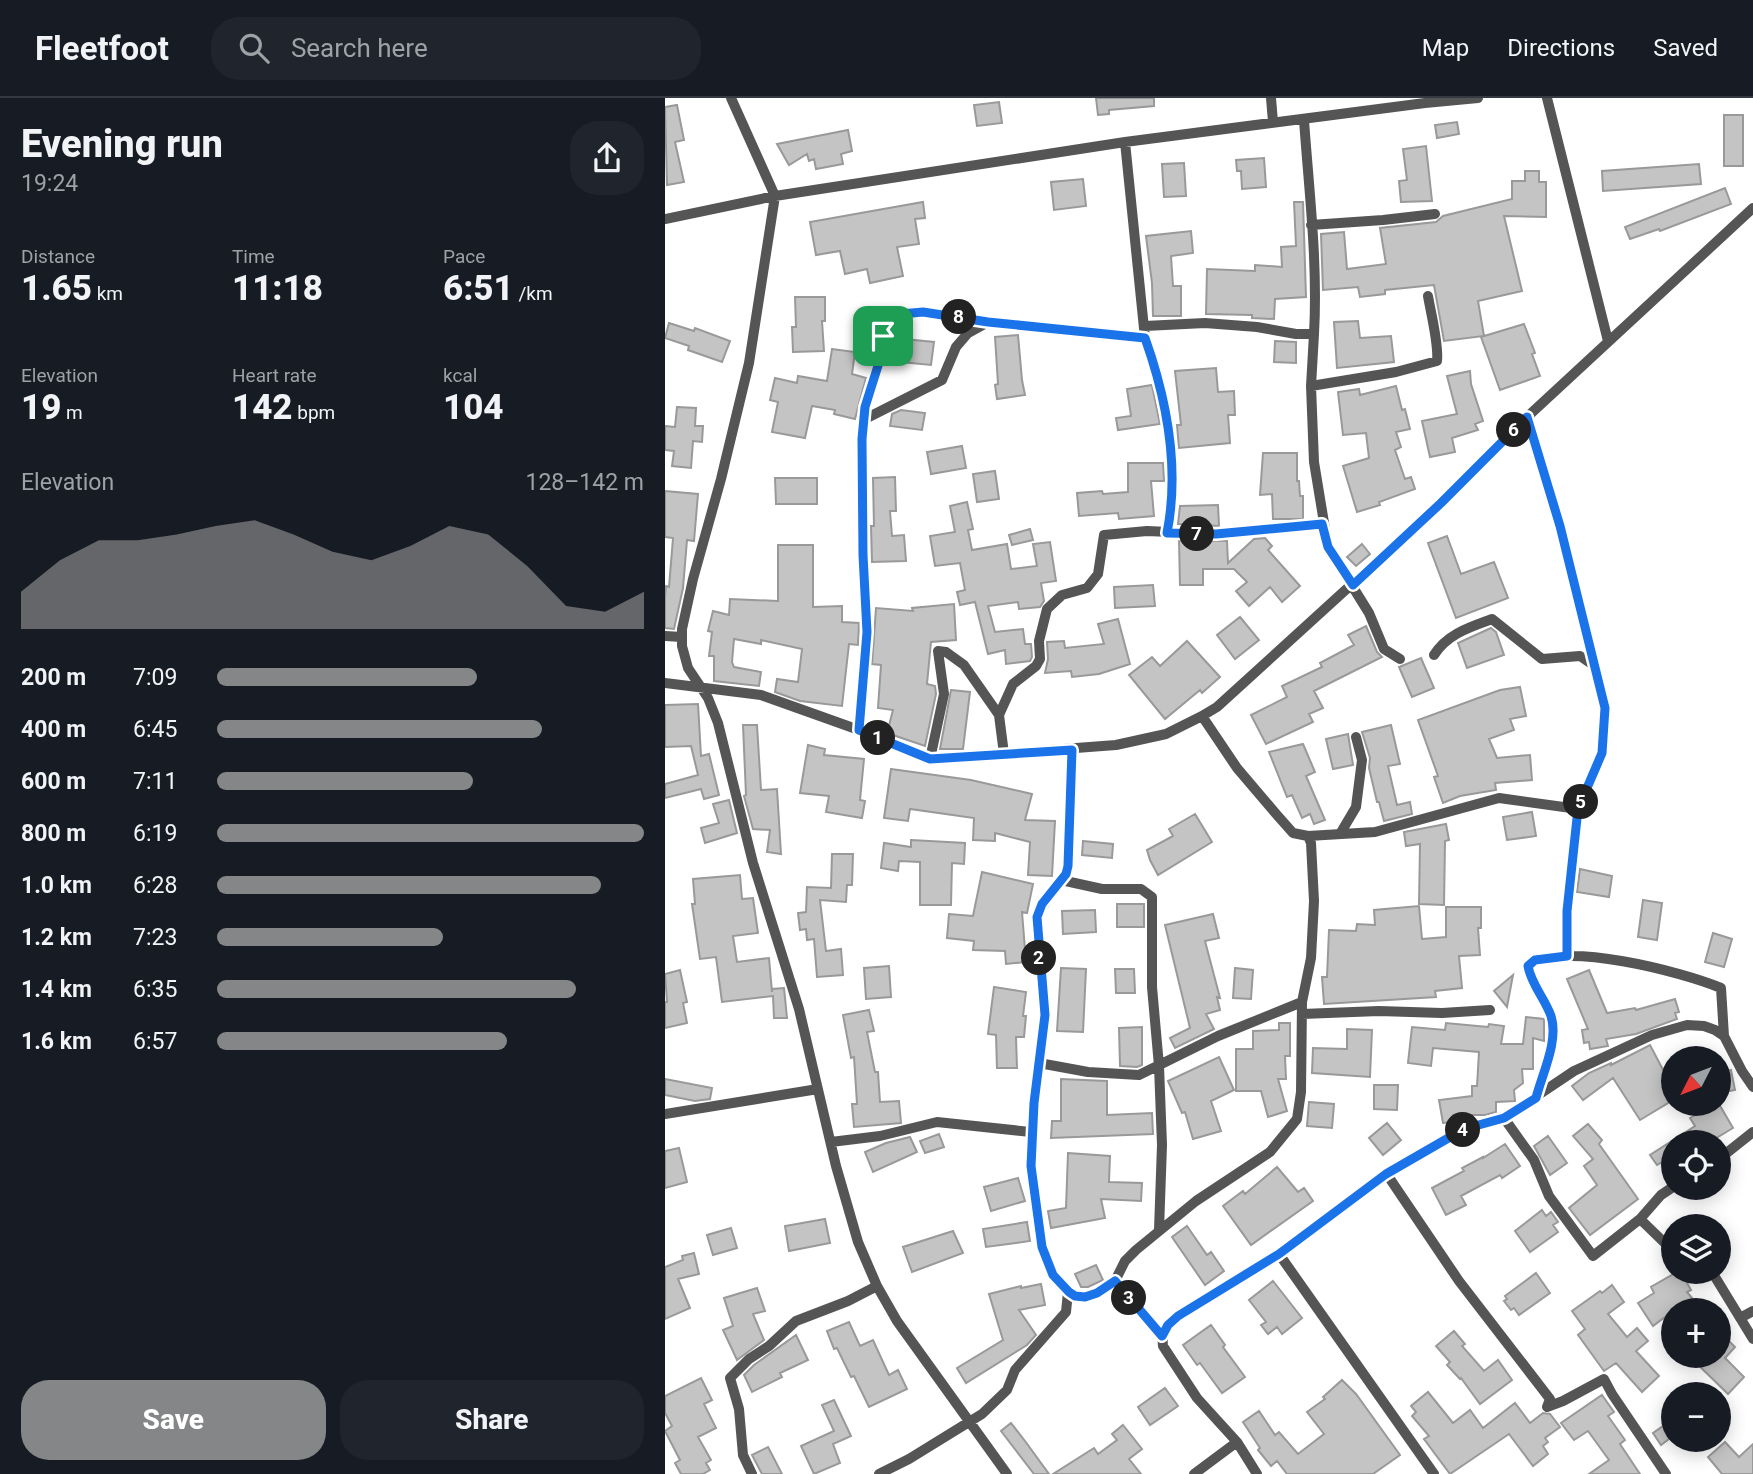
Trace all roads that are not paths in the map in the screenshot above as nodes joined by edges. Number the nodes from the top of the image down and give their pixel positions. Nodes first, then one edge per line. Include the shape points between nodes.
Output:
1 (731, 98) edge
2 (1271, 98) edge
3 (1478, 98) edge
4 (1547, 98) edge
5 (1425, 100) edge
6 (1304, 120) junction
7 (1273, 122) junction
8 (1125, 142) junction
9 (775, 196) junction
10 (1753, 208) edge
11 (1435, 214) dead end
12 (665, 219) edge
13 (1311, 225) junction
14 (1428, 296) dead end
15 (988, 322) junction
16 (1145, 332) junction
17 (1314, 334) junction
18 (1608, 341) junction
19 (1311, 386) junction
20 (1527, 417) junction
21 (863, 419) junction
22 (1322, 524) junction
23 (1167, 533) junction
24 (1353, 585) junction
25 (665, 636) edge
26 (682, 637) junction
27 (1434, 655) dead end
28 (1400, 659) dead end
29 (1596, 667) junction
30 (665, 683) edge
31 (701, 687) junction
32 (999, 715) junction
33 (1202, 716) junction
34 (859, 730) junction
35 (1356, 737) dead end
36 (1072, 750) junction
37 (1004, 754) junction
38 (930, 759) junction
39 (1578, 809) junction
40 (1340, 834) junction
41 (1308, 836) junction
42 (1061, 880) junction
43 (1567, 956) junction
44 (1302, 1002) junction
45 (1490, 1010) dead end
46 (1302, 1014) junction
47 (1724, 1037) junction
48 (1039, 1063) junction
49 (1159, 1066) junction
50 (1753, 1087) edge
51 (818, 1089) junction
52 (1536, 1098) junction
53 (665, 1114) edge
54 (1504, 1118) junction
55 (1031, 1132) junction
56 (1753, 1132) edge
57 (831, 1142) junction
58 (1731, 1149) edge
59 (1386, 1174) junction
60 (1661, 1195) edge
61 (1640, 1219) junction
62 (1159, 1230) junction
63 (1661, 1239) edge
64 (1279, 1254) junction
65 (1115, 1281) junction
66 (1719, 1284) edge
67 (877, 1286) junction
68 (1069, 1292) junction
69 (1085, 1297) junction
70 (1753, 1311) edge
71 (1066, 1312) junction
72 (1739, 1318) junction
73 (1162, 1336) junction
74 (1753, 1339) edge
75 (970, 1423) junction
76 (1237, 1442) junction
77 (752, 1474) edge
78 (879, 1474) edge
79 (1007, 1474) edge
80 (1194, 1474) edge
81 (1257, 1474) edge
82 (1434, 1474) edge
83 (1666, 1474) edge

1 - 9 street
2 - 7 street
3 - 5 street
4 - 18 street
5 - 6 street
6 - 7 street
6 - 13 street
7 - 8 street
8 - 9 street
8 - 16 street
9 - 12 street
9 - 26 street via 749,363
10 - 18 street
11 - 13 street
13 - 17 street
14 - 19 street via 1437,361
15 - 16 street
15 - 21 street via 968,333 956,347 942,380
15 - 21 street via 923,312 890,315 882,321 882,353
16 - 17 street via 1205,323
16 - 23 street via 1167,412 1172,507
17 - 19 street
18 - 20 street
19 - 22 street
20 - 24 street
20 - 29 street
21 - 34 street via 867,632
22 - 23 street via 1216,534
22 - 24 street via 1328,547
23 - 32 street via 1104,535 1098,574 1087,588 1062,595 1047,609 1040,659 1013,684
24 - 28 street via 1384,649
24 - 33 street
25 - 26 street
26 - 31 street via 688,668
27 - 29 street via 1459,631 1492,619 1542,659 1580,656
29 - 39 street via 1605,708 1602,753
30 - 31 street
31 - 34 street via 761,695
31 - 51 street via 717,723
32 - 37 street
32 - 38 street via 964,665 938,651 944,694
33 - 36 street via 1166,734
33 - 41 street via 1276,815 1293,833
34 - 38 street
35 - 40 street via 1362,760 1356,807
36 - 37 street
36 - 42 street via 1071,839
37 - 38 street
39 - 40 street via 1499,798 1375,832
39 - 43 street
40 - 41 street
41 - 44 street via 1314,901 1311,958
42 - 48 street via 1037,917 1045,1015
42 - 49 street via 1102,890 1141,889 1152,897 1152,987
43 - 47 street via 1620,961 1721,988
43 - 52 street via 1535,960 1528,966 1552,1019 1551,1044
44 - 46 street
44 - 49 street
45 - 46 street
46 - 62 street via 1301,1092 1291,1129 1270,1152
47 - 50 street
47 - 52 street via 1704,1026 1686,1025 1652,1035 1574,1071
48 - 49 street via 1139,1075
48 - 55 street
49 - 62 street
51 - 53 street
51 - 57 street
52 - 54 street
54 - 59 street via 1464,1129
54 - 61 street via 1534,1160 1549,1196 1593,1256
55 - 57 street via 937,1122
55 - 68 street via 1042,1247 1053,1275
56 - 58 street
57 - 67 street via 858,1242
59 - 64 street
59 - 83 street via 1459,1281 1550,1399 1547,1407 1604,1379
60 - 61 street
61 - 63 street
62 - 65 street via 1125,1261
64 - 73 street via 1178,1316
64 - 82 street
65 - 69 street
65 - 73 street
66 - 72 street
67 - 75 street
67 - 77 street via 796,1321 730,1378 739,1409 743,1455
68 - 69 street
68 - 71 street
69 - 71 street
70 - 72 street
71 - 75 street via 1015,1370 1007,1390
72 - 74 street
73 - 76 street via 1163,1346 1198,1398
75 - 78 street
75 - 79 street
76 - 80 street
76 - 81 street

